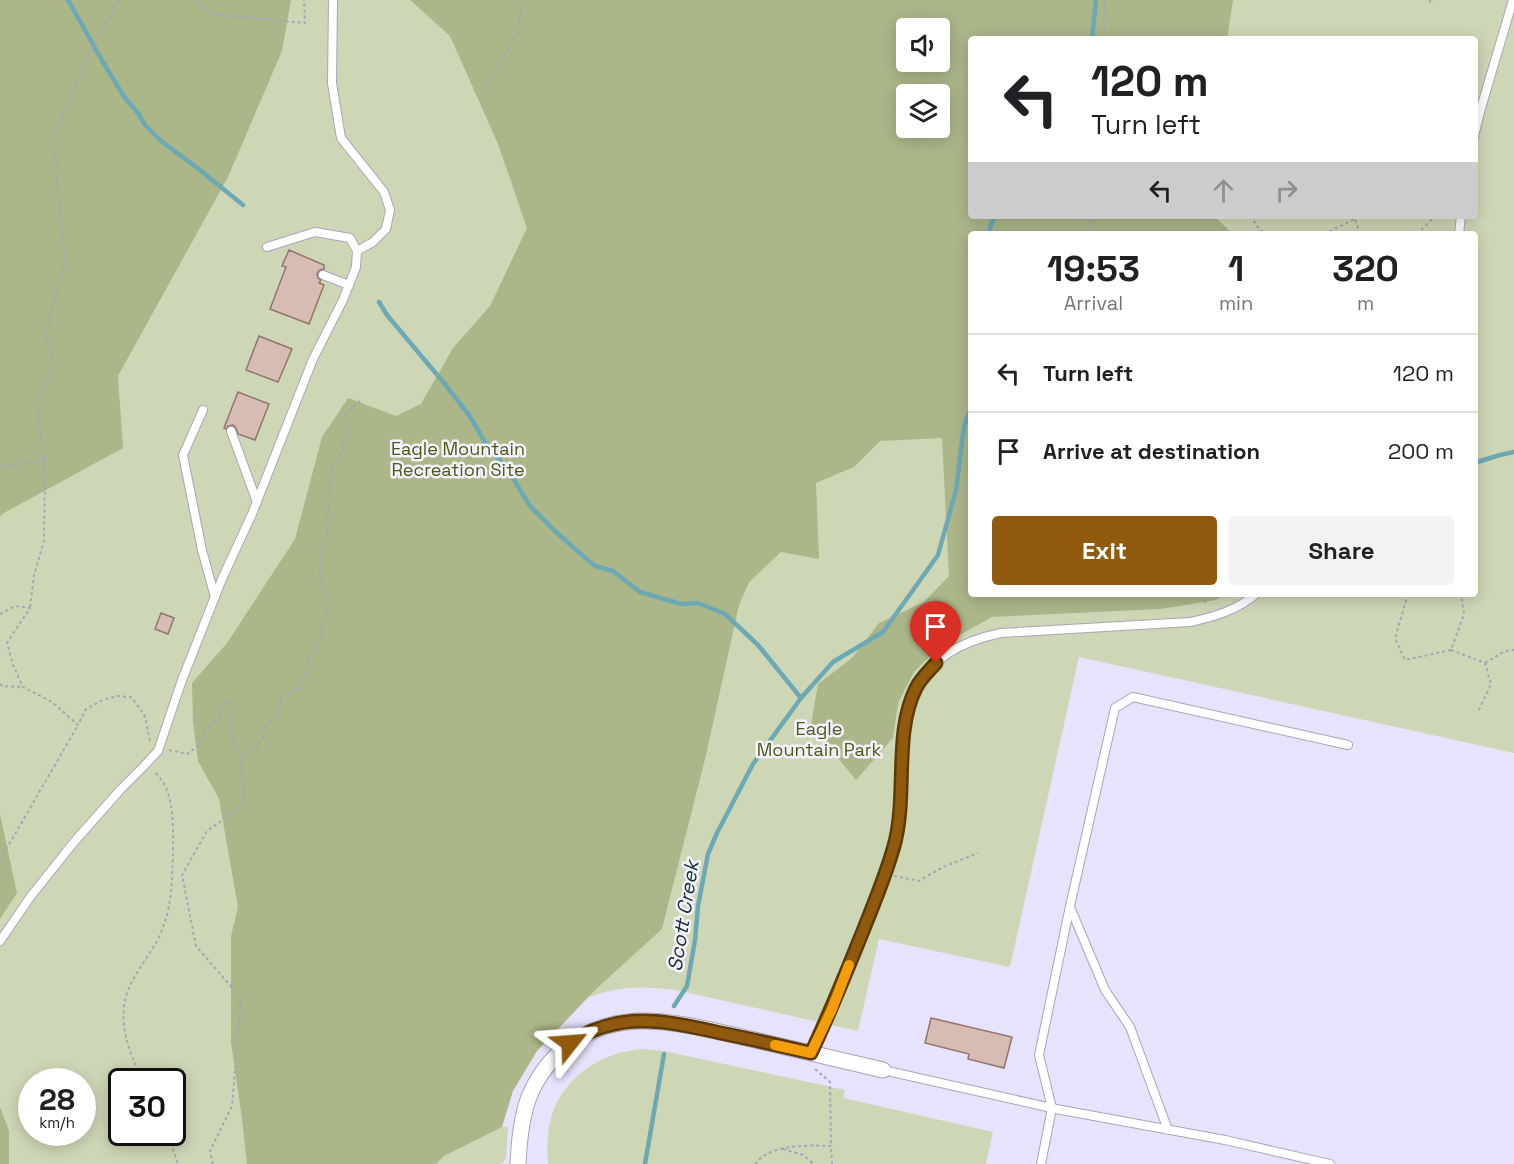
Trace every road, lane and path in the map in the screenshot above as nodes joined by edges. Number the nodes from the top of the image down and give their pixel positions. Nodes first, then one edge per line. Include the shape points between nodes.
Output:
1 (119, 0) edge
2 (195, 0) edge
3 (304, 0) edge
4 (333, 0) edge
5 (525, 0) edge
6 (1105, 0) edge
7 (1429, 0) edge
8 (1513, 0) edge
9 (1433, 5) dead end
10 (1104, 36) edge
11 (483, 92) dead end
12 (1478, 120) edge
13 (1252, 219) edge
14 (1355, 219) joint
15 (1432, 219) edge
16 (1262, 231) edge
17 (1330, 231) edge
18 (1359, 231) edge
19 (1420, 231) edge
20 (267, 248) dead end
21 (357, 251) junction
22 (323, 274) dead end
23 (349, 285) junction
24 (360, 401) dead end
25 (203, 410) dead end
26 (231, 431) dead end
27 (44, 460) junction
28 (0, 467) edge
29 (257, 502) junction
30 (215, 597) junction
31 (1252, 597) edge
32 (1407, 597) edge
33 (1461, 597) edge
34 (30, 608) junction
35 (0, 614) edge
36 (1514, 650) edge
37 (1451, 651) junction
38 (1485, 663) junction
39 (0, 684) edge
40 (23, 687) junction
41 (1478, 712) dead end
42 (78, 725) junction
43 (1348, 745) dead end
44 (158, 751) junction
45 (241, 758) junction
46 (147, 763) junction
47 (978, 853) dead end
48 (0, 860) edge
49 (886, 874) junction
50 (1070, 906) junction
51 (0, 941) edge
52 (811, 1053) junction
53 (137, 1068) edge
54 (883, 1070) joint
55 (1052, 1108) junction
56 (1168, 1130) junction
57 (172, 1146) edge
58 (831, 1146) junction
59 (780, 1148) junction
60 (177, 1164) edge
61 (213, 1164) edge
62 (518, 1164) edge
63 (754, 1164) edge
64 (814, 1164) edge
65 (832, 1164) edge
66 (1041, 1164) edge
67 (1330, 1164) edge

1 - 27 path via 93,46 53,137 65,264 45,334 54,363 37,402
2 - 3 path via 212,14 305,23
4 - 21 lane via 332,83 341,138 384,192 390,210 386,229 373,243
5 - 11 path via 518,34
6 - 10 path
7 - 9 path
8 - 12 lane
13 - 16 path
14 - 17 path
14 - 18 path
15 - 19 path
20 - 21 lane via 315,232 350,238
21 - 23 lane
22 - 23 lane
23 - 29 lane via 313,359
24 - 45 path via 345,415 343,450 331,468 327,537 319,551 319,579 330,602 315,652 308,655 308,667 299,688 281,697 278,717 265,726 265,735 248,757
25 - 30 lane via 183,455
26 - 29 lane
27 - 28 path
27 - 34 path via 44,540
29 - 30 lane
30 - 44 lane
31 - 49 lane via 1230,610 1190,622 1001,633 949,653 926,673 907,712 899,824
32 - 37 path via 1395,638 1405,660
33 - 37 path via 1464,614
34 - 35 path via 15,606
34 - 40 path via 7,643
36 - 38 path
37 - 38 path
38 - 41 path via 1491,684
39 - 40 path
40 - 42 path via 52,702
42 - 44 path via 86,709 103,700 130,698 145,717 149,740
42 - 48 path
43 - 50 lane via 1133,697 1115,708
44 - 45 path via 187,754 202,742 206,730 219,719 220,708 228,701 233,723 230,731
44 - 46 lane
45 - 61 path via 244,805 207,831 182,875 196,946 241,998 232,1106 210,1151
46 - 51 lane via 74,842
46 - 53 path via 167,789 173,818 172,887 162,931 127,991 124,1006 126,1041
47 - 49 path via 919,881
49 - 52 lane
50 - 55 lane via 1039,1055
50 - 56 lane via 1105,990 1130,1027
52 - 54 street
52 - 58 path via 814,1068 830,1082
52 - 62 street via 657,1021 597,1029 561,1050 541,1073 523,1116
54 - 55 lane
55 - 56 lane
55 - 66 lane
56 - 67 lane
57 - 60 path
58 - 59 path
58 - 65 path
59 - 63 path
59 - 64 path via 803,1155

